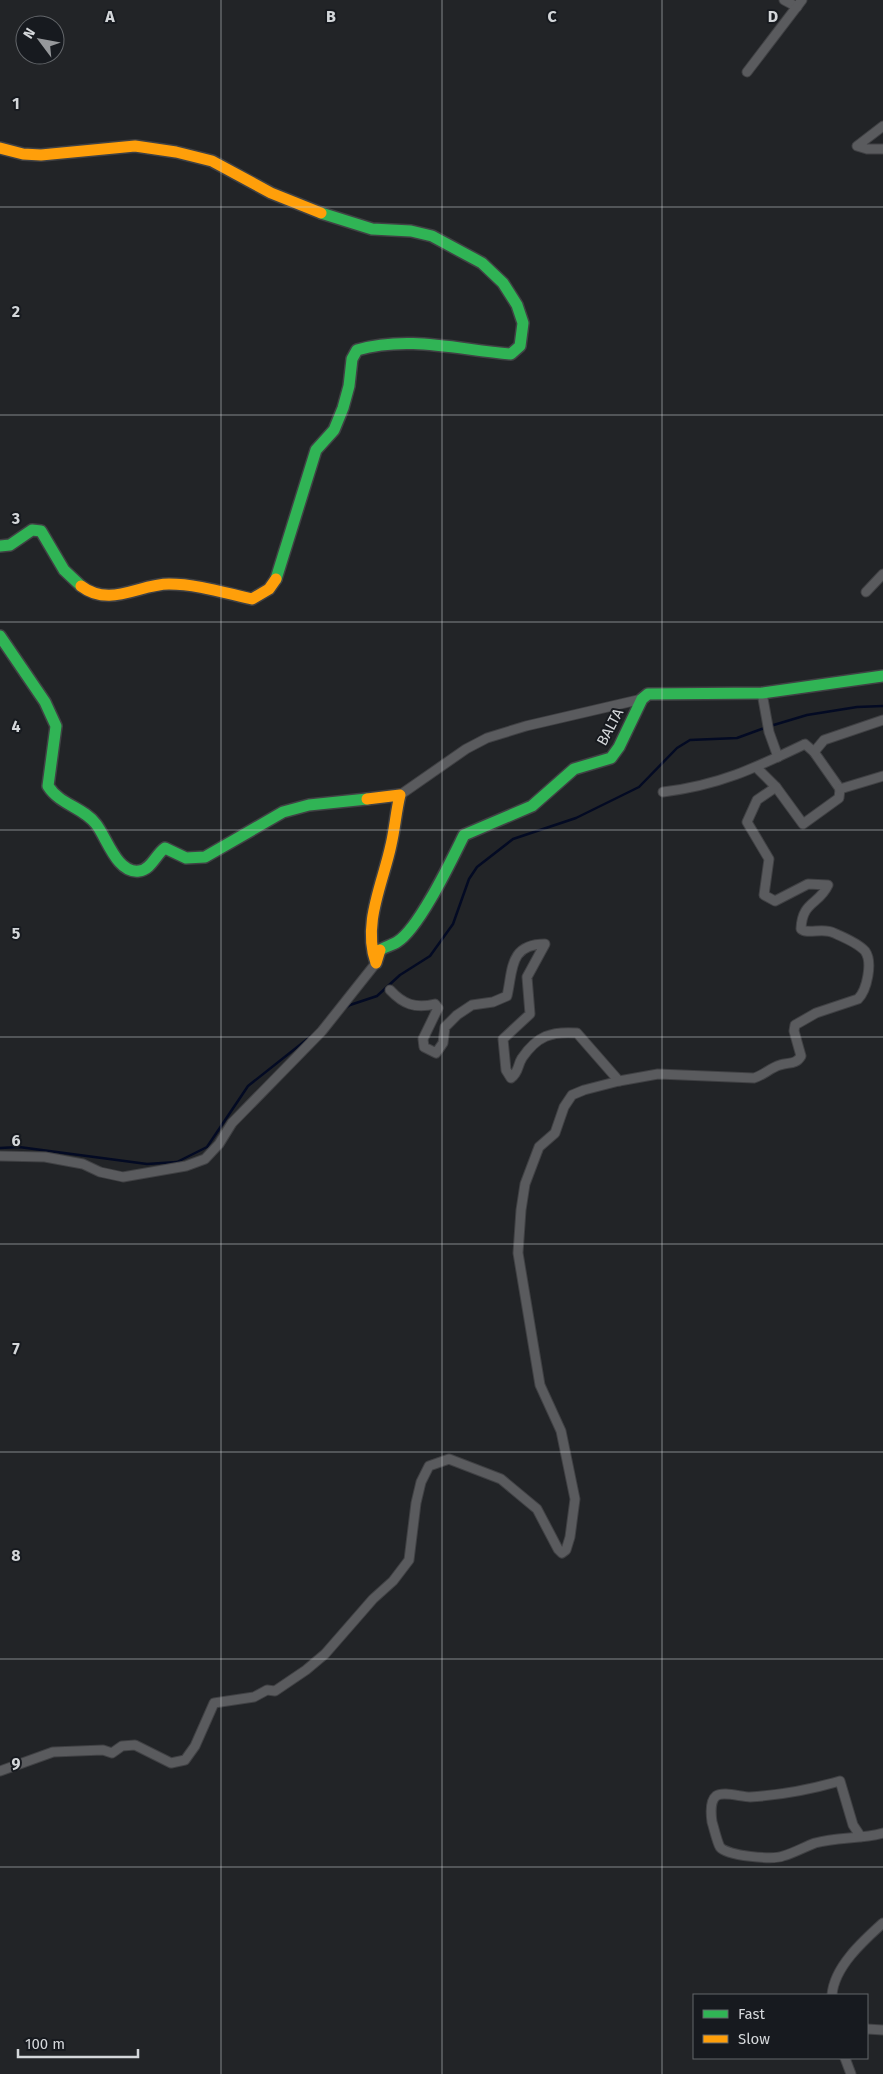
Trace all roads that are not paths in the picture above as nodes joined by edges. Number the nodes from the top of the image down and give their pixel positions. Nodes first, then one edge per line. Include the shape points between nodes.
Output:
1 (784, 0) edge
2 (800, 3) edge
3 (747, 72) dead end
4 (883, 126) edge
5 (0, 148) edge
6 (883, 149) edge
7 (0, 546) edge
8 (883, 574) edge
9 (866, 592) dead end
10 (0, 636) edge
11 (883, 676) edge
12 (762, 693) junction
13 (642, 700) junction
14 (883, 720) edge
15 (814, 752) junction
16 (778, 757) junction
17 (758, 768) junction
18 (883, 776) edge
19 (776, 787) junction
20 (840, 789) junction
21 (663, 792) dead end
22 (400, 795) junction
23 (376, 963) junction
24 (390, 990) dead end
25 (619, 1081) junction
26 (0, 1156) edge
27 (0, 1771) edge
28 (883, 1833) edge
29 (861, 1837) junction
30 (883, 1923) edge
31 (832, 1994) edge
32 (868, 2029) edge
33 (883, 2030) edge
34 (844, 2059) edge
35 (851, 2074) edge

1 - 2 street
2 - 3 street
4 - 6 street via 857,146
5 - 7 street via 41,155 135,146 212,161 272,193 326,215 372,229 411,231 432,236 482,263 503,283 517,305 523,323 520,346 511,354 423,342 396,342 357,350 352,359 343,408 334,430 316,450 276,579 260,596 252,599 172,584 152,585 110,597 88,591 71,578 59,565 40,531 32,530 10,545
8 - 9 street
10 - 22 street via 45,702 56,726 48,786 51,792 90,816 114,855 132,870 148,867 165,848 192,861 204,857 283,812 309,805
11 - 12 street, BALTA
12 - 13 street, BALTA via 648,694
12 - 16 street via 764,714
13 - 22 street via 487,738
13 - 23 street, BALTA via 611,758 574,769 532,806 464,835 446,873 409,932 398,942 378,950
14 - 15 street via 824,740
15 - 16 street via 805,744
15 - 20 street
16 - 17 street
17 - 19 street
17 - 21 street via 695,788
18 - 20 street
19 - 20 street via 804,824 839,798
19 - 25 street via 757,800 747,822 769,860 764,895 775,901 808,884 828,885 824,894 805,909 801,929 807,932 831,931 865,951 868,959 862,995 854,1002 816,1013 795,1025 800,1059 780,1064 764,1075 754,1078 658,1074
22 - 23 street via 391,848 374,907 370,946
23 - 26 street via 348,1001 232,1123 219,1144 205,1158 186,1166 123,1177 45,1156
24 - 25 street via 399,1000 413,1006 435,1004 438,1008 423,1038 424,1047 436,1053 443,1043 445,1027 457,1015 472,1005 507,996 510,967 518,953 536,944 545,944 527,977 530,1014 503,1038 506,1070 511,1078 535,1042 557,1031 576,1033
25 - 27 street via 572,1095 555,1133 539,1147 521,1210 518,1253 540,1385 561,1431 575,1499 573,1525 566,1550 562,1553 555,1544 537,1510 501,1479 449,1459 429,1466 421,1482 411,1534 412,1550 405,1566 325,1654 306,1670 275,1691 267,1690 254,1697 214,1703 195,1746 185,1760 171,1764 140,1746 128,1745 112,1753 103,1750 53,1752
28 - 29 street
29 - 29 street via 852,1825 840,1781 796,1793 745,1797 720,1794 712,1806 712,1821 719,1846 735,1854 774,1858 816,1843
30 - 31 street via 838,1972
32 - 33 street
34 - 35 street

